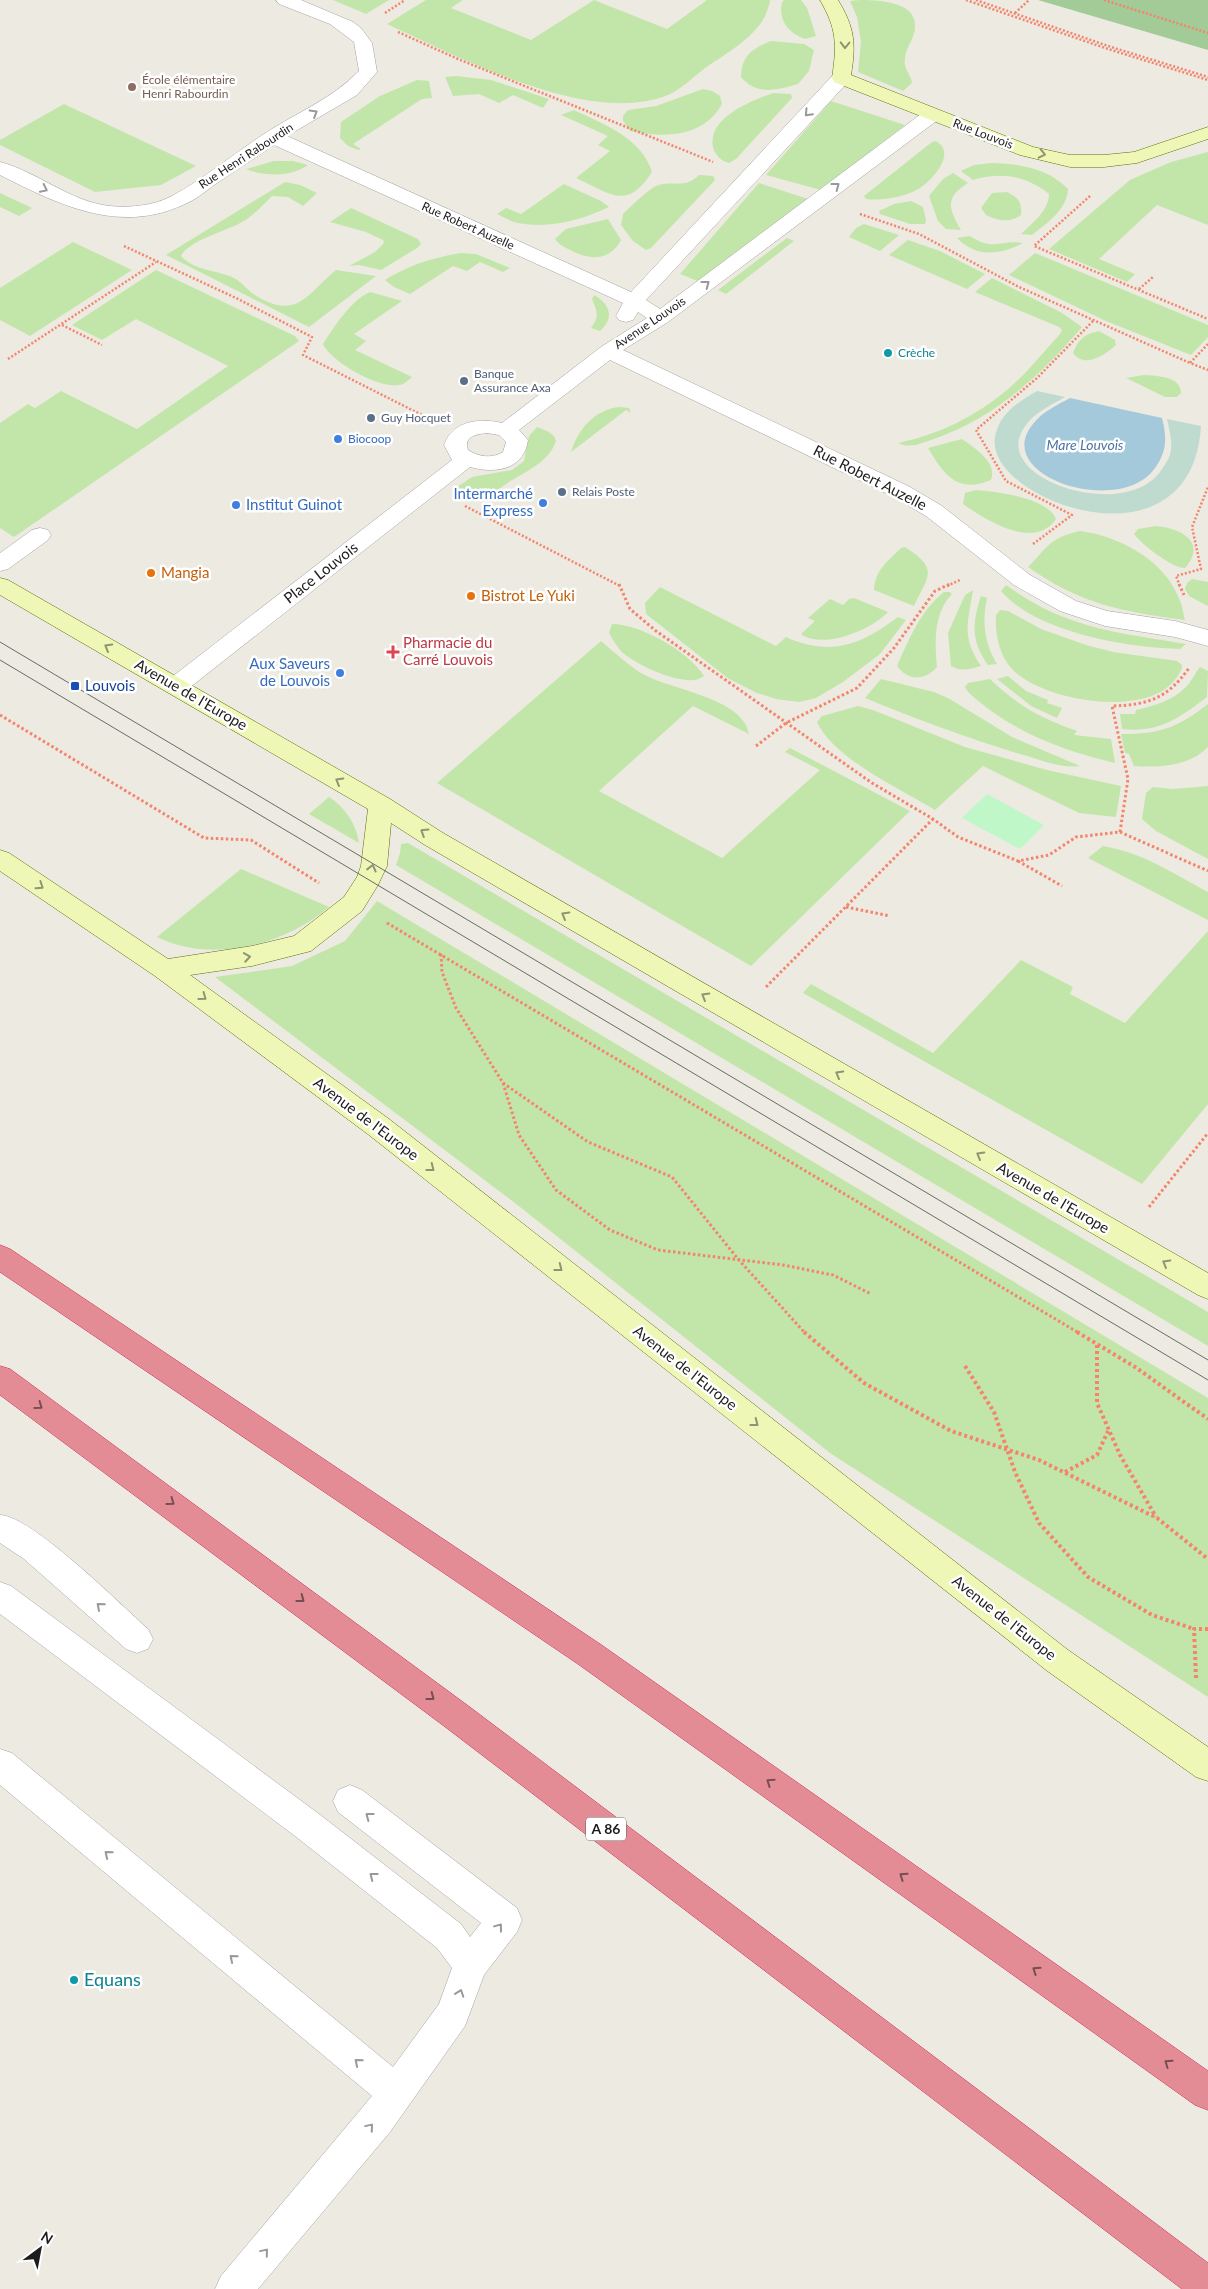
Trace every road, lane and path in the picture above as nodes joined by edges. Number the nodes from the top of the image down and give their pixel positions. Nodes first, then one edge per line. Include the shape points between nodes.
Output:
1 (285, 0) edge
2 (829, 0) edge
3 (966, 0) edge
4 (976, 0) edge
5 (1029, 0) edge
6 (1104, 0) edge
7 (1015, 13) junction
8 (1010, 15) junction
9 (1208, 33) edge
10 (841, 78) junction
11 (1208, 78) edge
12 (932, 115) junction
13 (1208, 133) edge
14 (274, 138) junction
15 (1137, 158) junction
16 (0, 168) edge
17 (123, 246) dead end
18 (156, 262) junction
19 (1153, 277) dead end
20 (1139, 289) junction
21 (634, 301) junction
22 (661, 318) junction
23 (1208, 319) edge
24 (61, 325) junction
25 (1208, 344) edge
26 (102, 345) dead end
27 (608, 351) junction
28 (8, 360) dead end
29 (1208, 370) edge
30 (506, 430) junction
31 (460, 435) junction
32 (465, 460) junction
33 (429, 488) junction
34 (40, 535) dead end
35 (0, 564) edge
36 (0, 584) edge
37 (1208, 638) edge
38 (176, 686) junction
39 (0, 715) edge
40 (786, 723) junction
41 (756, 746) dead end
42 (381, 805) junction
43 (933, 819) junction
44 (0, 859) edge
45 (1018, 861) junction
46 (1208, 871) edge
47 (1062, 886) dead end
48 (353, 904) junction
49 (846, 907) junction
50 (890, 916) dead end
51 (441, 954) junction
52 (164, 968) junction
53 (737, 1015) junction
54 (503, 1083) junction
55 (1208, 1133) edge
56 (1124, 1238) junction
57 (0, 1257) edge
58 (738, 1260) junction
59 (1208, 1287) edge
60 (871, 1294) dead end
61 (1097, 1345) junction
62 (965, 1366) dead end
63 (0, 1378) edge
64 (1208, 1419) edge
65 (1109, 1431) junction
66 (1008, 1449) junction
67 (1065, 1472) junction
68 (1157, 1518) junction
69 (0, 1529) edge
70 (1208, 1559) edge
71 (0, 1596) edge
72 (1194, 1628) junction
73 (1208, 1629) edge
74 (137, 1639) dead end
75 (1196, 1678) dead end
76 (0, 1764) edge
77 (1208, 1766) edge
78 (350, 1801) dead end
79 (470, 1965) junction
80 (1208, 2092) edge
81 (396, 2093) junction
82 (1208, 2286) edge
83 (234, 2289) edge

14 -> 1 street, Rue Henri Rabourdin via 350,91 368,72 362,40 349,28
2 -> 10 main road via 841,22 846,41
3 - 8 path
4 - 7 path
5 - 7 path
6 - 9 path
7 - 8 path
7 - 11 path
8 - 11 path via 1108,49
10 - 12 main road, Rue Louvois
10 -> 21 street, Avenue Louvois
12 -> 15 main road, Rue Louvois via 1026,151 1070,160 1104,162
22 -> 12 street, Avenue Louvois
13 - 15 main road, Rue Louvois
16 -> 14 street, Rue Henri Rabourdin via 92,210 139,211 164,207 179,200
14 - 21 street, Rue Robert Auzelle
15 - 20 path via 1034,246
17 - 18 path
18 - 24 path
18 - 31 path via 312,337 304,355
19 - 20 path
20 - 23 path
21 - 22 street, Rue Robert Auzelle
21 - 27 street, Avenue Louvois
22 - 27 street, Avenue Louvois
24 - 26 path
24 - 28 path
25 - 29 path via 1190,363
27 - 30 street
27 - 37 street, Rue Robert Auzelle via 902,492 934,511 1022,580 1068,606 1105,618 1175,629
30 - 31 street via 476,427
30 - 32 street via 517,440 515,452 510,457 493,464
31 - 32 street via 455,448
32 - 33 street, Place Louvois
33 - 38 street, Place Louvois
33 - 40 path via 620,585 630,610
34 - 35 street
38 -> 36 main road, Avenue de l'Europe
42 -> 38 main road, Avenue de l'Europe
39 - 48 path via 204,838 251,840
40 - 41 path
40 - 43 path via 872,783
48 -> 42 main road via 374,866
53 -> 42 main road, Avenue de l'Europe
43 - 45 path via 958,837
43 - 49 path
44 -> 52 main road, Avenue de l'Europe
45 - 46 path via 1049,854 1076,837 1120,832
45 - 47 path
48 - 51 path
52 -> 48 main road via 252,956 302,944
49 - 50 path
49 - 53 path
51 - 54 path via 442,972 456,1008
51 - 61 path
52 -> 77 main road, Avenue de l'Europe via 379,1127 1057,1660
56 -> 53 main road, Avenue de l'Europe
54 - 58 path via 588,1142 672,1177
54 - 58 path via 519,1135 556,1190 610,1230 658,1250
55 - 56 path
59 -> 56 main road, Avenue de l'Europe
80 -> 57 highway via 589,1654
58 - 60 path via 833,1275
58 - 66 path via 805,1333 864,1383 951,1431
61 - 64 path via 1135,1367
61 - 65 path via 1097,1403
62 - 66 path via 994,1412
63 -> 82 highway, A 86 via 241,1554
65 - 67 path via 1097,1455
65 - 68 path
66 - 67 path
66 - 72 path via 1014,1472 1039,1523 1088,1577 1152,1615
67 - 68 path
68 - 70 path
74 -> 69 street via 34,1549
79 -> 71 street via 449,1936 299,1819
72 - 73 path
72 - 75 path
81 -> 76 street
79 -> 78 street via 505,1920
81 -> 79 street via 454,2014
83 -> 81 street

